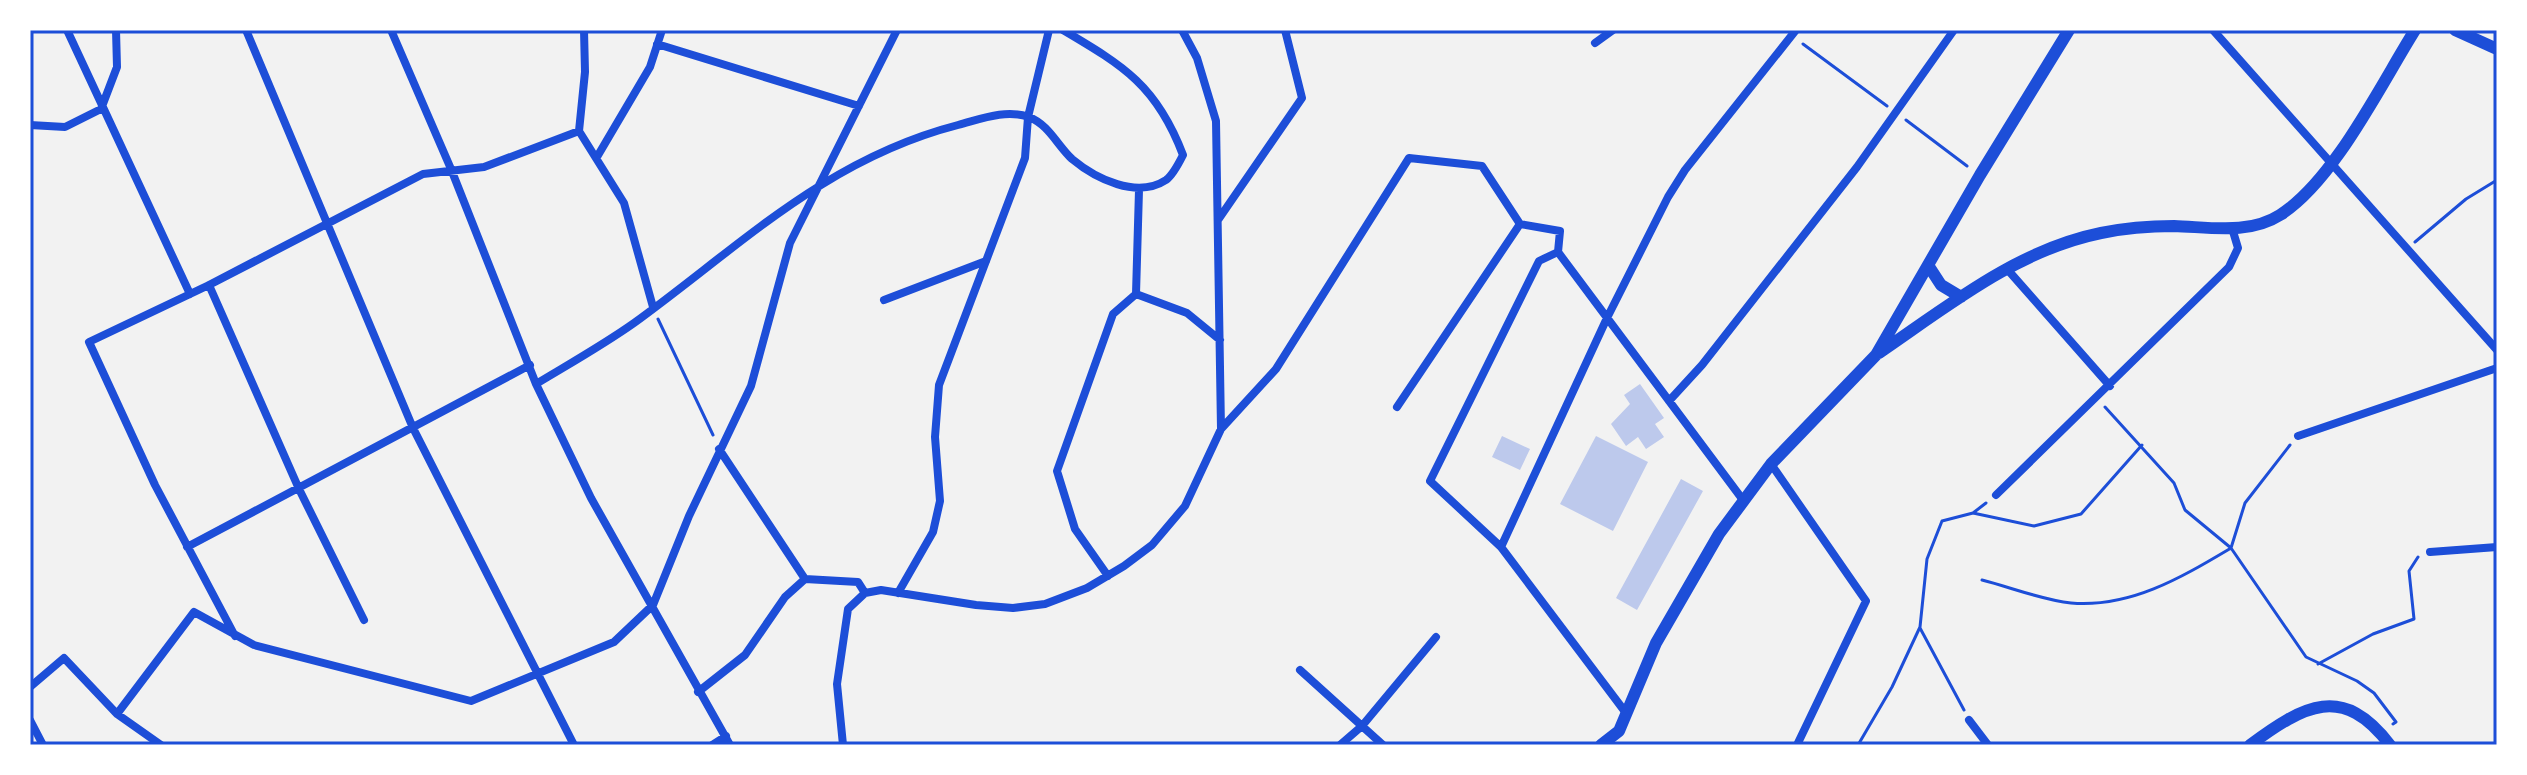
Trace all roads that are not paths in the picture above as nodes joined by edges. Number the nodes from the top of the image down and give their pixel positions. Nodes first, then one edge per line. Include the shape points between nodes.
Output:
1 (67, 30) edge
2 (116, 30) edge
3 (246, 30) edge
4 (391, 30) edge
5 (584, 30) edge
6 (662, 30) edge
7 (897, 30) edge
8 (1049, 30) edge
9 (1063, 30) edge
10 (1182, 30) edge
11 (1285, 30) edge
12 (1613, 30) edge
13 (1796, 30) edge
14 (1954, 30) edge
15 (2069, 30) edge
16 (2213, 30) edge
17 (2415, 30) edge
18 (2455, 30) edge
19 (1595, 43) dead end
20 (657, 44) junction
21 (2497, 49) edge
22 (859, 106) junction
23 (101, 109) junction
24 (1028, 117) junction
25 (33, 127) edge
26 (579, 131) junction
27 (597, 157) junction
28 (2330, 165) junction
29 (451, 169) junction
30 (818, 186) junction
31 (1139, 190) junction
32 (1217, 221) junction
33 (1520, 224) junction
34 (325, 225) junction
35 (2232, 228) junction
36 (1558, 252) junction
37 (986, 261) junction
38 (1928, 265) junction
39 (2007, 269) junction
40 (209, 285) junction
41 (190, 294) junction
42 (1136, 294) junction
43 (1961, 297) junction
44 (884, 300) dead end
45 (653, 307) junction
46 (1607, 318) junction
47 (1220, 340) junction
48 (2497, 350) edge
49 (1876, 355) junction
50 (530, 365) junction
51 (2497, 368) edge
52 (536, 384) junction
53 (2110, 386) junction
54 (1669, 401) junction
55 (1397, 407) dead end
56 (413, 428) junction
57 (1221, 429) junction
58 (2298, 436) road end
59 (719, 449) junction
60 (1771, 464) junction
61 (299, 489) junction
62 (1996, 495) dead end
63 (1743, 500) junction
64 (187, 547) junction
65 (1501, 547) junction
66 (2497, 547) edge
67 (2430, 552) road end
68 (1108, 576) junction
69 (805, 579) junction
70 (865, 593) junction
71 (898, 593) junction
72 (653, 605) junction
73 (364, 620) dead end
74 (236, 637) junction
75 (1436, 637) dead end
76 (1300, 670) dead end
77 (538, 673) junction
78 (30, 687) edge
79 (698, 692) junction
80 (1626, 713) junction
81 (117, 714) junction
82 (30, 720) edge
83 (1969, 720) road end
84 (1362, 726) junction
85 (1619, 731) junction
86 (726, 736) junction
87 (43, 745) edge
88 (161, 745) edge
89 (574, 745) edge
90 (712, 745) edge
91 (730, 745) edge
92 (843, 745) edge
93 (1340, 745) edge
94 (1383, 745) edge
95 (1601, 745) edge
96 (1616, 745) edge
97 (1797, 745) edge
98 (1988, 745) edge
99 (2250, 745) edge
100 (2390, 745) edge

1 - 23 street
2 - 23 street via 117,67
3 - 34 street
4 - 29 street
5 - 26 street
6 - 20 street
7 - 22 street
8 - 24 street
9 - 31 street via 1122,65 1153,96 1174,129 1183,155 1168,179
10 - 32 street via 1197,58 1216,121
11 - 32 street via 1302,98
12 - 19 street
13 - 46 street via 1685,170
14 - 54 street via 1857,167
15 - 38 street
16 - 28 street
17 - 28 street
18 - 21 street
20 - 22 street
20 - 27 street via 650,67
22 - 30 street
23 - 25 street via 65,127
23 - 41 street
24 - 30 street via 1004,113 925,135 886,148
24 - 31 street via 1096,176
24 - 37 street via 1025,158
26 - 27 street
26 - 29 street via 484,167
27 - 45 street via 624,203
28 - 35 street via 2284,213 2264,223
28 - 48 street
29 - 34 street via 423,174
29 - 50 street
30 - 45 street via 771,215
30 - 59 street via 790,243 751,386
31 - 42 street
32 - 47 street
33 - 36 street via 1560,231
33 - 55 street
33 - 57 street via 1482,166 1409,158 1276,369
34 - 40 street
34 - 56 street
35 - 39 street via 2111,231 2051,248
35 - 53 street via 2238,248 2229,267
36 - 46 street
36 - 65 street via 1539,261 1430,481
37 - 44 street
37 - 71 street via 939,385 935,437 940,501 933,532
38 - 43 street via 1941,285
38 - 49 street
39 - 43 street
39 - 53 street
40 - 41 street
40 - 61 street
41 - 64 street via 89,342
42 - 47 street via 1187,313
42 - 68 street via 1113,314 1057,471 1075,529
43 - 49 street
45 - 52 street
46 - 54 street
46 - 65 street
47 - 57 street
49 - 60 street
50 - 52 street
50 - 56 street
51 - 58 street
52 - 72 street via 591,498
53 - 62 street
54 - 63 street
56 - 61 street
56 - 77 street
57 - 68 street via 1185,506 1152,545
59 - 69 street
59 - 72 street
60 - 63 street
60 - 97 street via 1866,601
61 - 64 street
61 - 73 street
63 - 80 street via 1675,606
64 - 74 street
65 - 80 street
66 - 67 street
68 - 71 street via 1028,607
69 - 70 street via 858,582
69 - 79 street via 785,597 745,655
70 - 71 street
70 - 92 street via 848,609 837,684
72 - 77 street via 614,642
72 - 79 street
74 - 77 street via 471,701
74 - 81 street via 194,612
75 - 84 street
76 - 84 street
77 - 89 street
78 - 81 street via 64,658
79 - 86 street
80 - 85 street
81 - 88 street
82 - 87 street
83 - 98 street
84 - 93 street
84 - 94 street
85 - 95 street
85 - 96 street
86 - 90 street
86 - 91 street
99 - 100 street via 2309,710 2331,705 2354,710

